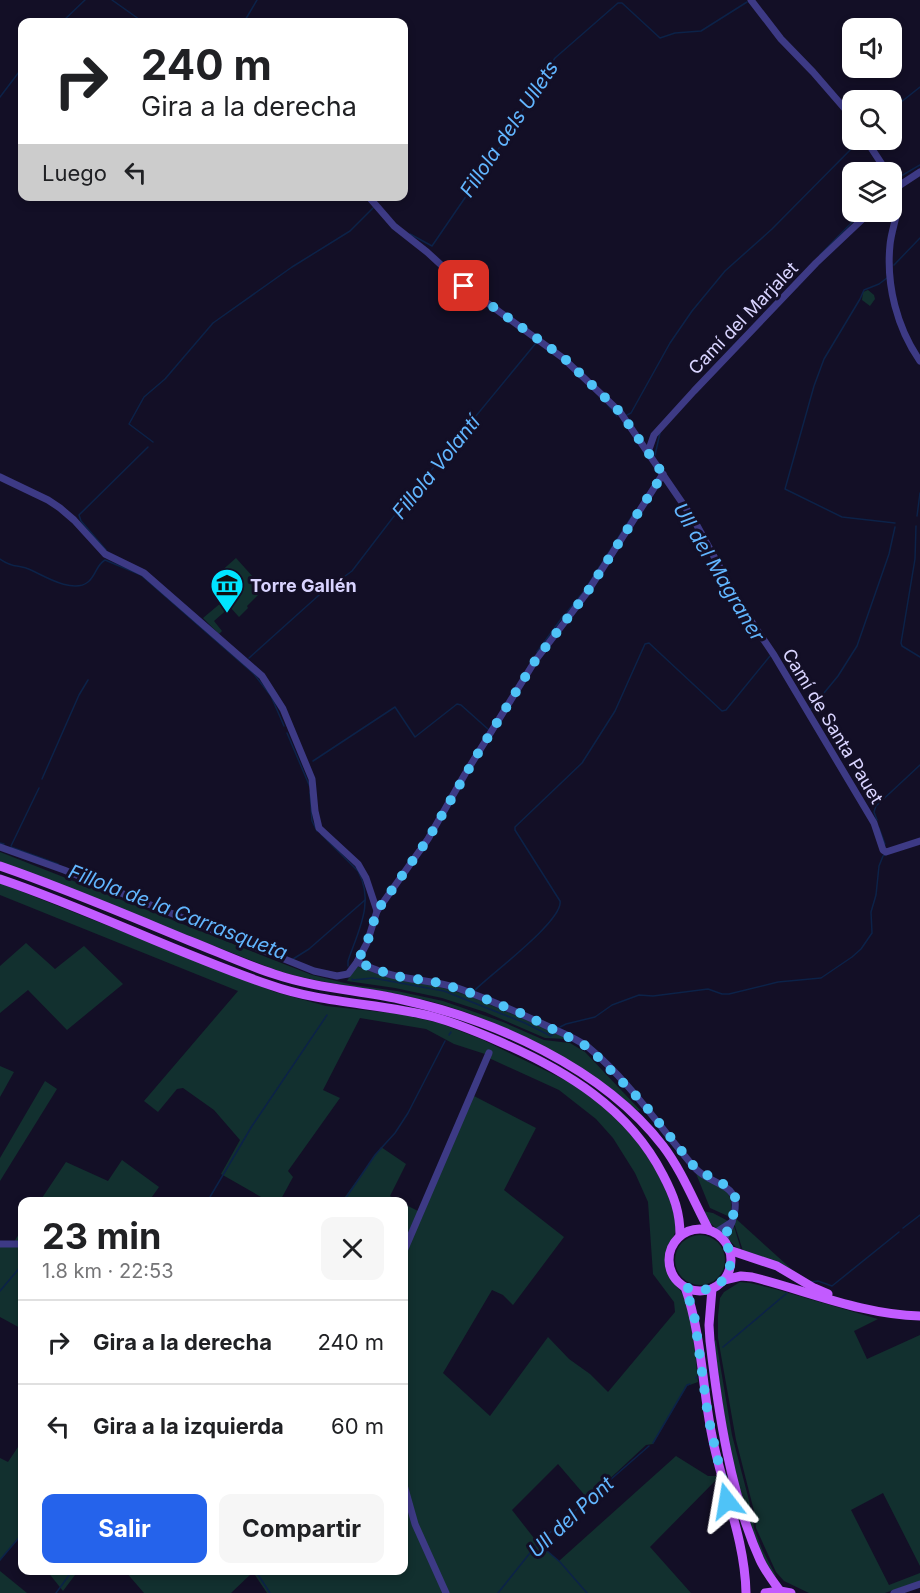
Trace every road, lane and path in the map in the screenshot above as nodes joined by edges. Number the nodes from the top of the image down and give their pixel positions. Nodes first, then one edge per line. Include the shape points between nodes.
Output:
1 (751, 0) edge
2 (842, 105) edge
3 (920, 172) edge
4 (902, 183) edge
5 (372, 201) edge
6 (860, 222) edge
7 (894, 222) edge
8 (920, 361) edge
9 (648, 452) junction
10 (663, 474) junction
11 (0, 477) edge
12 (920, 841) edge
13 (0, 847) edge
14 (0, 866) edge
15 (0, 879) edge
16 (377, 911) junction
17 (357, 962) junction
18 (489, 1053) dead end
19 (732, 1222) junction
20 (712, 1231) junction
21 (680, 1235) junction
22 (724, 1240) junction
23 (408, 1242) edge
24 (0, 1244) edge
25 (18, 1244) edge
26 (729, 1250) junction
27 (724, 1280) junction
28 (685, 1287) junction
29 (712, 1288) junction
30 (866, 1309) junction
31 (920, 1316) edge
32 (408, 1499) edge
33 (920, 1584) edge
34 (780, 1591) junction
35 (446, 1593) edge
36 (746, 1593) edge
37 (765, 1593) edge
38 (791, 1593) edge
39 (894, 1593) edge

1 - 2 street
3 - 4 street
5 - 9 street, Camí de Santa Pauet via 394,226 464,286 563,357 620,412
6 - 9 street, Camí del Marjalet via 694,391 654,435
7 - 8 street via 890,248 896,309 902,330
9 - 10 street, Camí de Santa Pauet
10 - 12 street, Camí de Santa Pauet via 874,823 883,850
10 - 16 street via 586,594 535,661 428,839
11 - 16 street via 60,508 105,554 144,573 262,676 283,710 312,779 319,828 358,864
13 - 17 street via 314,971 341,977
14 - 20 main road via 273,974 329,989 440,1008 547,1054 591,1078 640,1119 664,1148
15 - 21 main road via 270,986 327,1000 437,1018 505,1044 562,1073 609,1105 655,1158 680,1214
16 - 17 street
17 - 19 street via 394,976 463,990 523,1014 588,1047 644,1104 696,1169 731,1191 736,1207
18 - 23 street
19 - 20 street
19 - 22 street
20 - 21 main road via 694,1229
20 - 22 main road
21 - 28 main road via 670,1249 669,1265 674,1278
22 - 26 main road
24 - 25 street
26 - 27 main road via 730,1266
26 - 30 main road via 777,1266 814,1288
27 - 29 main road
27 - 30 main road via 752,1277
28 - 29 main road via 698,1291
28 - 36 main road via 696,1324 714,1444 742,1553
29 - 34 main road via 710,1341 725,1441 738,1497 760,1562
30 - 31 main road
32 - 35 street
33 - 39 street
34 - 37 main road
34 - 38 main road

